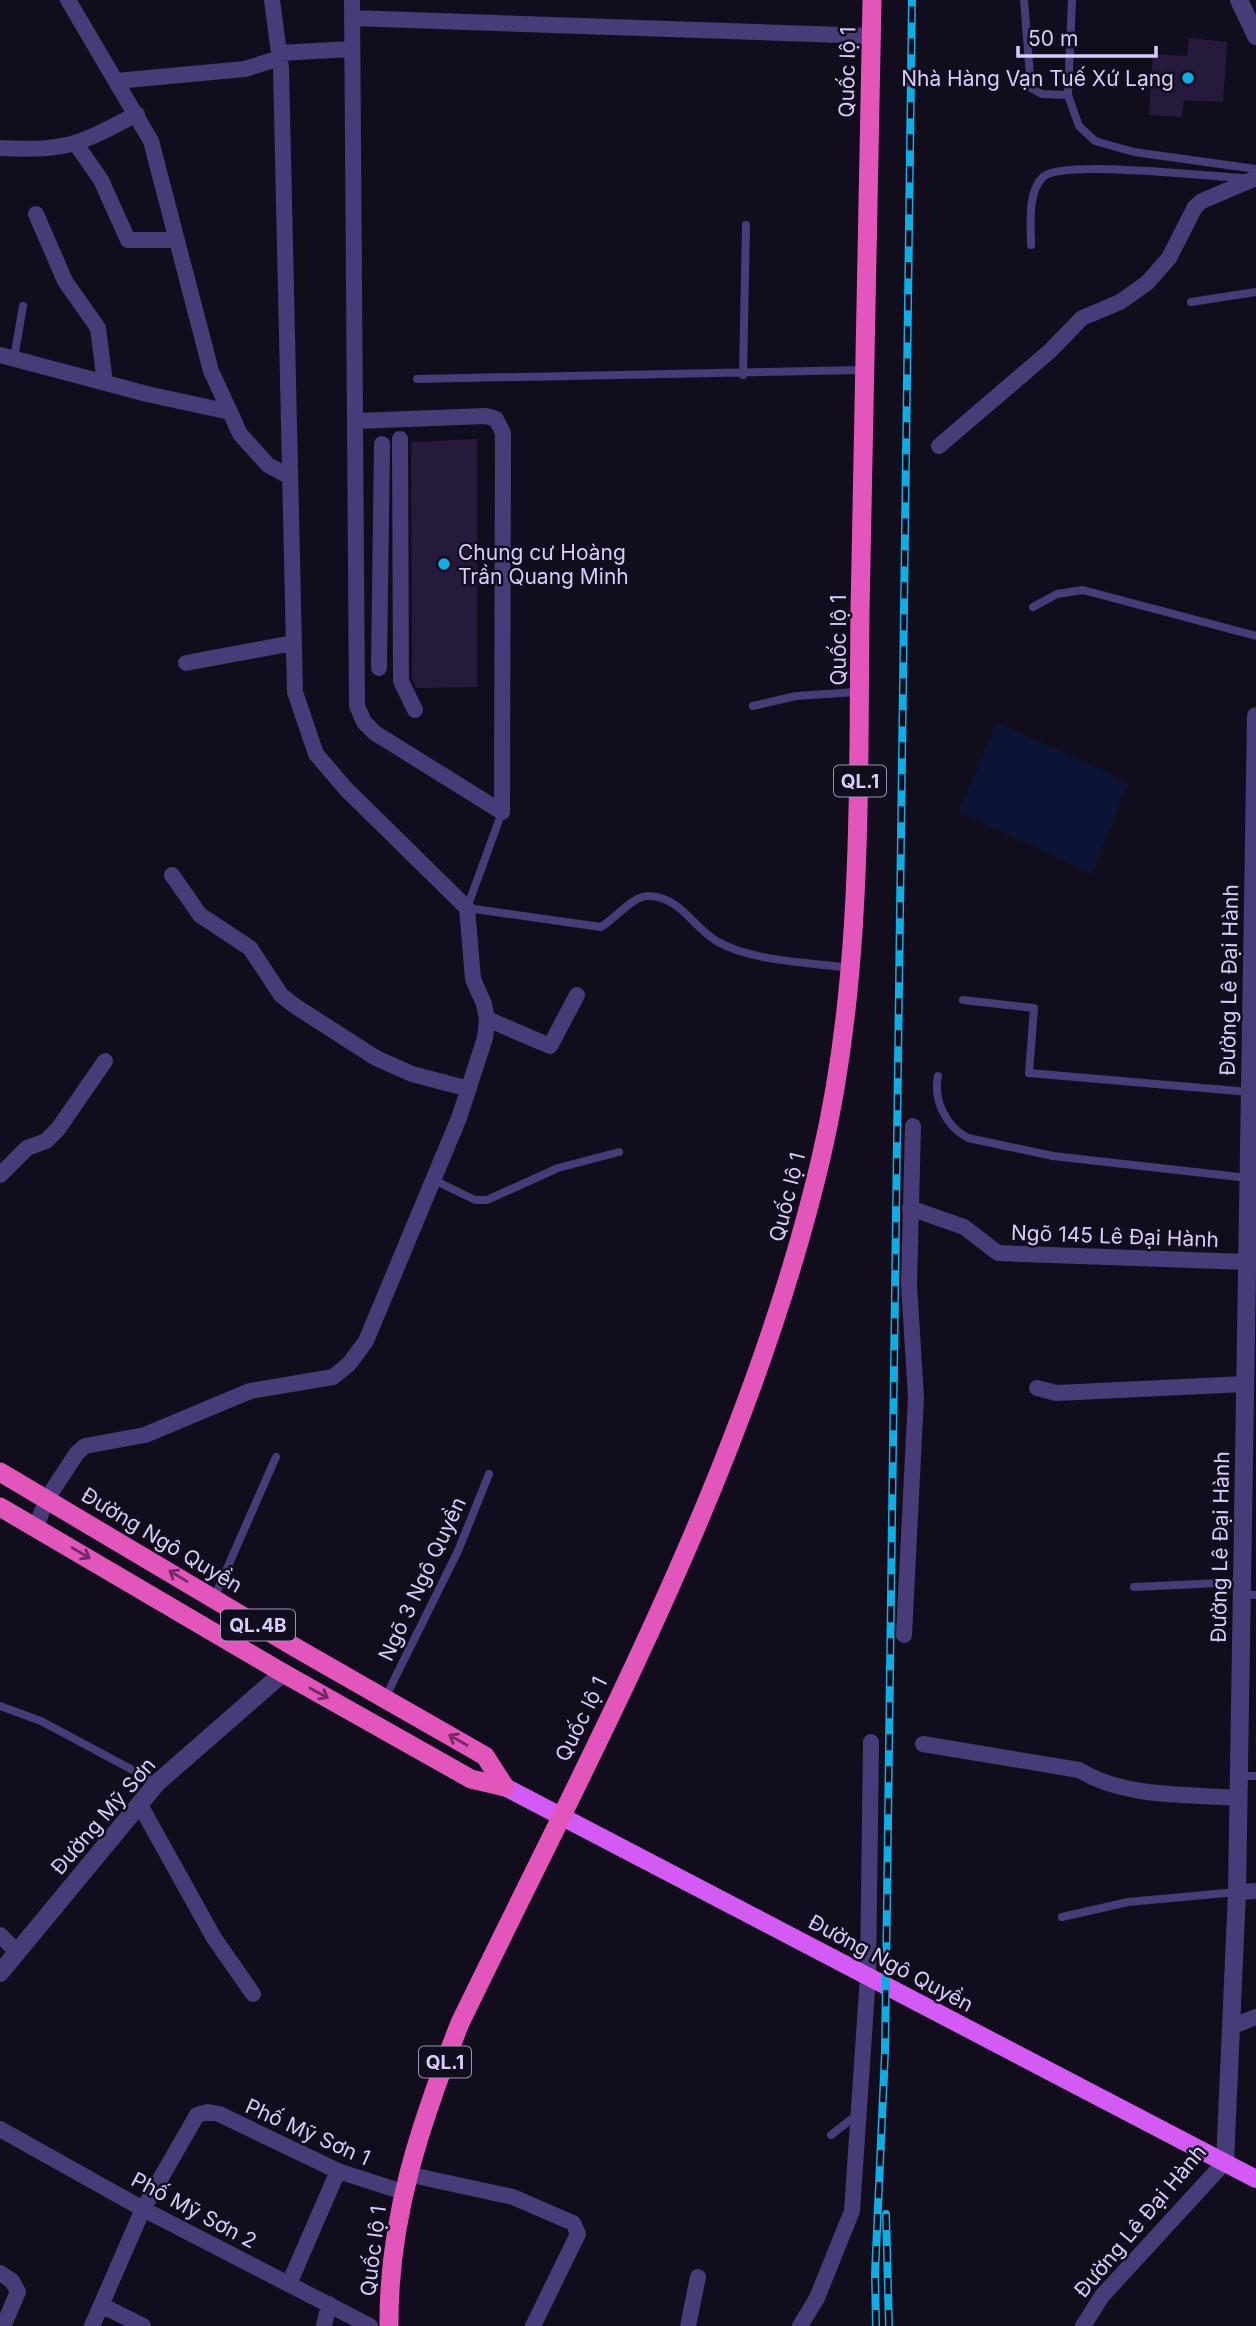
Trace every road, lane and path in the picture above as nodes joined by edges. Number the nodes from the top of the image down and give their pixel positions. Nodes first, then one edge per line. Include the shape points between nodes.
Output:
1 (68, 0) edge
2 (272, 0) edge
3 (352, 0) edge
4 (872, 0) edge
5 (1024, 0) edge
6 (1072, 0) edge
7 (1239, 0) edge
8 (352, 18) junction
9 (871, 36) junction
10 (1256, 36) edge
11 (352, 49) junction
12 (280, 55) junction
13 (116, 81) junction
14 (1068, 95) junction
15 (137, 114) junction
16 (76, 144) junction
17 (0, 148) edge
18 (1254, 175) edge
19 (36, 214) dead end
20 (746, 225) dead end
21 (175, 240) junction
22 (1031, 245) dead end
23 (1256, 292) edge
24 (1191, 302) dead end
25 (23, 306) dead end
26 (7, 357) edge
27 (862, 370) junction
28 (743, 374) junction
29 (417, 379) dead end
30 (104, 383) junction
31 (230, 412) junction
32 (356, 421) junction
33 (400, 439) dead end
34 (382, 444) dead end
35 (939, 446) dead end
36 (290, 477) junction
37 (356, 507) junction
38 (381, 507) junction
39 (401, 508) junction
40 (356, 561) junction
41 (402, 561) junction
42 (380, 562) junction
43 (1033, 607) dead end
44 (380, 615) junction
45 (402, 615) junction
46 (1256, 636) edge
47 (293, 643) junction
48 (186, 663) dead end
49 (357, 666) junction
50 (379, 668) junction
51 (402, 670) junction
52 (860, 692) junction
53 (753, 706) dead end
54 (415, 710) dead end
55 (1256, 716) edge
56 (502, 812) junction
57 (172, 875) dead end
58 (467, 908) junction
59 (849, 968) junction
60 (577, 995) dead end
61 (963, 1000) dead end
62 (487, 1019) junction
63 (105, 1061) dead end
64 (939, 1076) dead end
65 (469, 1088) junction
66 (1250, 1092) junction
67 (913, 1126) dead end
68 (1252, 1149) edge
69 (619, 1152) dead end
70 (0, 1175) edge
71 (1248, 1178) junction
72 (434, 1180) junction
73 (910, 1208) junction
74 (1247, 1262) junction
75 (1251, 1284) edge
76 (1245, 1384) junction
77 (1037, 1388) dead end
78 (276, 1457) dead end
79 (0, 1472) edge
80 (489, 1474) dead end
81 (1250, 1489) edge
82 (48, 1497) junction
83 (0, 1507) edge
84 (36, 1527) junction
85 (1134, 1587) dead end
86 (1247, 1590) edge
87 (214, 1598) junction
88 (905, 1635) dead end
89 (298, 1649) junction
90 (283, 1673) junction
91 (385, 1698) junction
92 (0, 1706) edge
93 (871, 1742) dead end
94 (923, 1744) dead end
95 (1248, 1776) edge
96 (157, 1783) junction
97 (505, 1787) junction
98 (1239, 1798) junction
99 (140, 1805) junction
100 (560, 1816) junction
101 (1256, 1891) edge
102 (1237, 1892) junction
103 (1062, 1917) dead end
104 (0, 1935) edge
105 (17, 1952) junction
106 (0, 1973) edge
107 (868, 1976) junction
108 (253, 1994) dead end
109 (1256, 2017) edge
110 (1231, 2027) junction
111 (858, 2114) junction
112 (0, 2129) edge
113 (831, 2135) dead end
114 (1225, 2162) junction
115 (338, 2171) junction
116 (1256, 2179) edge
117 (405, 2183) junction
118 (143, 2208) junction
119 (0, 2273) edge
120 (698, 2277) dead end
121 (289, 2284) junction
122 (329, 2304) junction
123 (101, 2305) junction
124 (4, 2324) dead end
125 (92, 2326) edge
126 (144, 2326) edge
127 (324, 2326) edge
128 (370, 2326) edge
129 (389, 2326) edge
130 (533, 2326) edge
131 (688, 2326) edge
132 (800, 2326) edge
133 (1083, 2326) edge

1 - 13 street
2 - 12 street
3 - 8 street
4 - 9 highway, Quốc lộ 1 / QL.1
5 - 14 lane via 1031,88 1042,94
6 - 14 lane
7 - 10 street
8 - 9 street
8 - 11 street
9 - 27 highway, Quốc lộ 1 / QL.1
11 - 12 street
11 - 32 street
12 - 13 street via 246,69
12 - 36 street
13 - 15 street
14 - 18 lane via 1079,126 1095,141
15 - 16 street
15 - 21 street via 160,169
16 - 17 street via 59,149
16 - 21 street via 101,180 128,240
18 - 22 lane via 1083,169 1052,173 1037,187
18 - 35 street via 1195,207 1169,258 1147,283 1120,302 1082,318
19 - 30 street via 65,281 98,328
20 - 28 lane
21 - 31 street via 211,371
23 - 24 lane
25 - 26 lane
26 - 30 street
27 - 28 lane
27 - 52 highway, Quốc lộ 1 / QL.1
28 - 29 lane
30 - 31 street
31 - 36 street via 240,434 268,465
32 - 37 street
32 - 56 street via 486,415 496,419 503,433
33 - 39 street
34 - 38 street
36 - 47 street
37 - 38 street
37 - 40 street
38 - 39 street
38 - 42 street
39 - 41 street
40 - 42 street
40 - 49 street
41 - 42 street
41 - 45 street
42 - 44 street
43 - 46 lane via 1057,594 1083,590
44 - 45 street
44 - 50 street
45 - 51 street
47 - 48 street
47 - 58 street via 295,692 316,754
49 - 50 street
49 - 56 street via 357,706 364,722
50 - 51 street
51 - 54 street via 402,688
52 - 53 lane via 796,696
52 - 59 highway, Quốc lộ 1 / QL.1
55 - 66 street, Đường Lê Đại Hành
56 - 58 lane
57 - 65 street via 201,915 250,948 281,995 295,1006 376,1058 412,1074
58 - 59 lane via 601,927 641,897 651,896 675,904 698,929 720,943 760,955
58 - 62 street via 473,979
59 - 100 highway, Quốc lộ 1 / QL.1 via 822,1152 797,1253 762,1360 636,1658
60 - 62 street via 550,1046
61 - 66 lane via 1034,1008 1030,1073
62 - 65 street
63 - 70 street via 58,1129 46,1141 27,1148
64 - 71 lane via 936,1088 943,1112 956,1132 968,1138 1053,1156
65 - 72 street
66 - 68 street, Đường Lê Đại Hành
67 - 73 street
68 - 71 street, Đường Lê Đại Hành
69 - 72 lane via 558,1168 487,1200 475,1200
71 - 74 street, Đường Lê Đại Hành
72 - 82 street via 366,1341 341,1371 333,1377 250,1391 145,1435 85,1446
73 - 74 street, Ngõ 145 Lê Đại Hành via 964,1227 998,1252
73 - 88 street via 916,1397
74 - 75 street, Đường Lê Đại Hành
75 - 76 street, Đường Lê Đại Hành
76 - 77 street via 1056,1393
76 - 81 street, Đường Lê Đại Hành
78 - 87 lane
79 - 82 highway, Đường Ngô Quyền / QL.4B
80 - 91 lane, Ngõ 3 Ngô Quyền via 458,1551
81 - 86 street, Đường Lê Đại Hành
82 - 84 street
87 -> 82 highway, Đường Ngô Quyền / QL.4B
83 - 84 highway, Đường Ngô Quyền / QL.4B
84 -> 90 highway, Đường Ngô Quyền / QL.4B
85 - 86 lane
86 - 95 street, Đường Lê Đại Hành
87 - 89 highway, Đường Ngô Quyền / QL.4B
89 - 90 highway
89 - 91 highway, Đường Ngô Quyền / QL.4B
90 - 96 street, Đường Mỹ Sơn
90 -> 97 highway, Đường Ngô Quyền / QL.4B via 471,1779
97 -> 91 highway, Đường Ngô Quyền / QL.4B via 485,1756
92 - 96 lane via 41,1721
93 - 107 street
94 - 98 street via 1079,1770 1097,1781 1130,1789
95 - 98 street, Đường Lê Đại Hành
96 - 99 street, Đường Mỹ Sơn
97 - 100 main road, Đường Ngô Quyền
98 - 102 street, Đường Lê Đại Hành
99 - 105 street, Đường Mỹ Sơn
99 - 108 street via 214,1938
100 - 107 main road, Đường Ngô Quyền
100 - 117 highway, Quốc lộ 1 / QL.1 via 460,2023
101 - 102 street
102 - 103 lane via 1128,1902
102 - 110 street, Đường Lê Đại Hành
104 - 105 street
105 - 106 street, Đường Mỹ Sơn
107 - 111 street
107 - 114 main road, Đường Ngô Quyền
109 - 110 street
110 - 114 street, Đường Lê Đại Hành
111 - 113 lane
111 - 132 street via 852,2211 817,2298
112 - 118 street, Phố Mỹ Sơn 2
114 - 116 main road, Đường Ngô Quyền
114 - 133 street, Đường Lê Đại Hành via 1102,2296
115 - 117 street, Phố Mỹ Sơn 1
115 - 118 street, Phố Mỹ Sơn 1 via 208,2112 197,2115
115 - 121 street
117 - 129 highway, Quốc lộ 1 / QL.1 via 389,2281
117 - 130 street, Phố Mỹ Sơn 1 via 513,2197 573,2223 578,2234
118 - 121 street, Phố Mỹ Sơn 2
118 - 123 street
119 - 124 street via 18,2292
120 - 131 street
121 - 122 street, Phố Mỹ Sơn 2
122 - 127 street
122 - 128 street, Phố Mỹ Sơn 2
123 - 125 street
123 - 126 street

